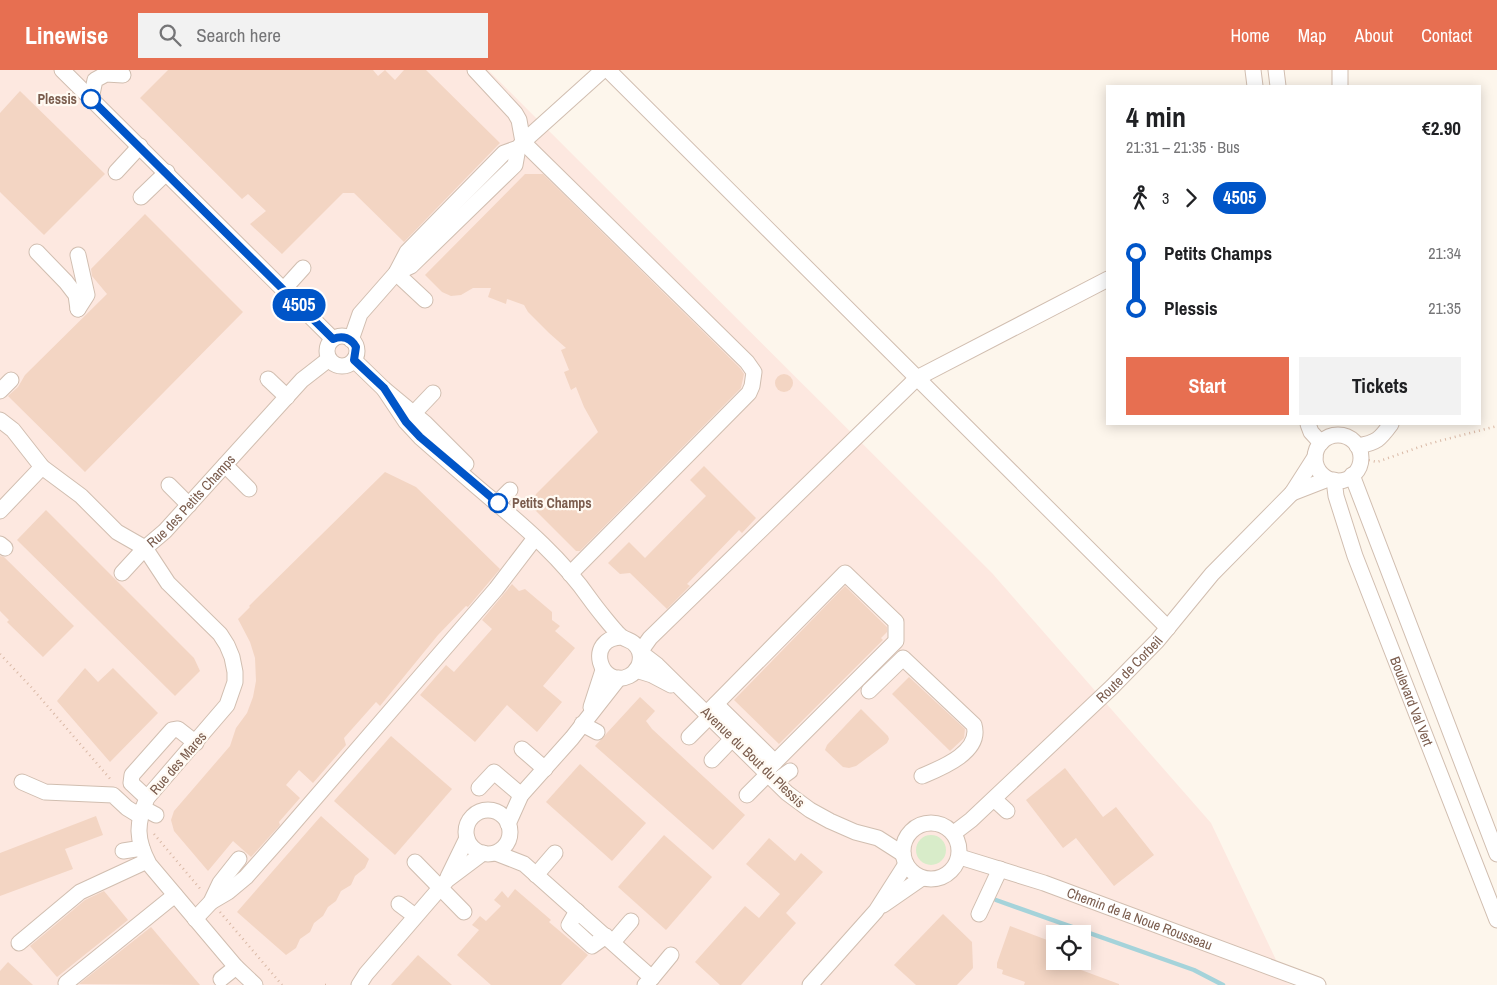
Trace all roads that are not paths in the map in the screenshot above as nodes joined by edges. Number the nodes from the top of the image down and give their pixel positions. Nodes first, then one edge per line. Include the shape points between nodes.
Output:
1 (62, 70) edge
2 (475, 70) edge
3 (603, 70) edge
4 (608, 70) edge
5 (1253, 70) edge
6 (1276, 70) edge
7 (1340, 70) edge
8 (123, 75) dead end
9 (1255, 85) edge
10 (1278, 85) edge
11 (1340, 85) edge
12 (91, 99) junction
13 (520, 145) junction
14 (140, 146) junction
15 (116, 172) dead end
16 (166, 172) junction
17 (141, 197) dead end
18 (37, 252) dead end
19 (78, 255) dead end
20 (303, 268) dead end
21 (396, 273) junction
22 (1106, 280) edge
23 (284, 289) junction
24 (426, 300) dead end
25 (333, 339) junction
26 (351, 340) junction
27 (329, 359) junction
28 (354, 360) junction
29 (917, 378) junction
30 (268, 379) dead end
31 (433, 392) dead end
32 (287, 397) junction
33 (0, 420) edge
34 (407, 422) junction
35 (1308, 425) edge
36 (1391, 425) edge
37 (1335, 429) edge
38 (1321, 443) junction
39 (1359, 453) junction
40 (1315, 457) junction
41 (225, 465) junction
42 (42, 467) junction
43 (1352, 475) junction
44 (1331, 479) junction
45 (169, 486) dead end
46 (249, 489) dead end
47 (1292, 493) junction
48 (189, 505) junction
49 (0, 511) edge
50 (511, 514) junction
51 (535, 538) junction
52 (145, 548) junction
53 (122, 573) dead end
54 (570, 574) junction
55 (595, 606) junction
56 (1168, 628) junction
57 (622, 637) junction
58 (607, 642) junction
59 (640, 652) junction
60 (603, 670) junction
61 (636, 670) junction
62 (620, 678) junction
63 (869, 691) dead end
64 (687, 694) junction
65 (711, 711) junction
66 (585, 720) junction
67 (598, 732) dead end
68 (198, 735) junction
69 (689, 738) dead end
70 (733, 738) junction
71 (522, 749) dead end
72 (712, 760) dead end
73 (545, 769) junction
74 (790, 771) dead end
75 (771, 772) junction
76 (922, 776) dead end
77 (22, 782) dead end
78 (479, 788) dead end
79 (521, 795) junction
80 (747, 795) dead end
81 (994, 798) junction
82 (147, 809) junction
83 (492, 811) junction
84 (1007, 811) dead end
85 (509, 831) junction
86 (909, 833) junction
87 (954, 833) junction
88 (467, 838) junction
89 (878, 838) junction
90 (123, 851) dead end
91 (490, 853) junction
92 (555, 853) dead end
93 (145, 854) junction
94 (1497, 854) edge
95 (960, 857) junction
96 (239, 859) dead end
97 (904, 859) junction
98 (415, 862) dead end
99 (524, 864) junction
100 (998, 874) junction
101 (536, 876) junction
102 (922, 878) junction
103 (443, 884) junction
104 (174, 895) junction
105 (212, 902) junction
106 (399, 904) dead end
107 (876, 910) junction
108 (464, 912) dead end
109 (979, 914) dead end
110 (415, 916) junction
111 (195, 919) junction
112 (1497, 920) edge
113 (631, 921) dead end
114 (609, 939) junction
115 (18, 943) dead end
116 (671, 955) dead end
117 (247, 978) edge
118 (221, 979) dead end
119 (363, 979) edge
120 (648, 981) edge
121 (66, 983) dead end
122 (351, 985) edge
123 (810, 985) edge
124 (1318, 985) edge

1 - 12 street
2 - 13 street via 515,113 519,120
3 - 13 street
4 - 29 street
5 - 9 street
6 - 10 street
7 - 11 street
8 - 12 street via 106,74 95,80
12 - 14 street
13 - 21 street via 515,165 412,266
13 - 54 street via 754,372 749,393
14 - 15 street
14 - 16 street
16 - 17 street
16 - 23 street
18 - 19 street via 76,295 78,309 87,295
20 - 23 street
21 - 24 street
21 - 26 street via 360,314
22 - 29 street
23 - 25 street
25 - 26 street
25 - 27 street via 328,347
26 - 28 street via 356,347
27 - 28 street via 342,366
27 - 32 street, Rue des Petits Champs via 302,380
28 - 34 street via 384,388
29 - 56 street
29 - 59 street via 650,638
30 - 32 street
31 - 34 street
32 - 41 street, Rue des Petits Champs
33 - 42 street, Rue des Petits Champs via 13,430
34 - 50 street via 420,437
34 - 50 street via 505,495
35 - 38 street
36 - 39 street via 1382,437
37 - 38 street
37 - 39 street via 1352,440
38 - 40 street
39 - 43 street via 1359,465
40 - 44 street via 1319,471
40 - 47 street, Route de Corbeil
41 - 46 street
41 - 48 street, Rue des Petits Champs
42 - 49 street
42 - 52 street, Rue des Petits Champs via 81,496 117,532
43 - 44 street via 1344,480
43 - 94 street, Boulevard Val Vert
44 - 47 street, Route de Corbeil
44 - 112 street, Boulevard Val Vert via 1355,556
45 - 48 street
47 - 56 street, Route de Corbeil via 1212,574
48 - 52 street, Rue des Petits Champs
50 - 51 street
51 - 54 street
51 - 105 street via 496,589 246,877
52 - 53 street
52 - 68 street, Rue des Mares via 168,583 220,634 232,657 235,682 222,719
54 - 55 street
55 - 57 street
55 - 58 street
56 - 81 street, Route de Corbeil via 1112,687
57 - 58 street
57 - 59 street via 633,642
58 - 60 street via 602,646 599,658
59 - 61 street
59 - 64 street, Avenue du Bout du Plessis
60 - 62 street
60 - 66 street
61 - 62 street
61 - 64 street, Avenue du Bout du Plessis
62 - 66 street
63 - 76 street via 903,658 974,725 972,736 942,767
64 - 65 street, Avenue du Bout du Plessis
65 - 69 street
65 - 70 street, Avenue du Bout du Plessis
65 - 75 street
65 - 75 street via 845,572 896,622 896,640
66 - 67 street
66 - 73 street
68 - 82 street, Rue des Mares
68 - 82 street via 172,730 132,775 131,783
70 - 72 street
70 - 75 street, Avenue du Bout du Plessis
71 - 73 street
73 - 79 street
74 - 75 street
75 - 80 street
75 - 89 street, Avenue du Bout du Plessis via 787,793 810,810 855,832
77 - 82 street via 45,792 113,795 127,808
78 - 79 street via 494,772
79 - 83 street
79 - 85 street
81 - 84 street
81 - 87 street, Route de Corbeil
82 - 93 street via 138,830
83 - 85 street via 499,813
83 - 88 street via 475,814 466,829
85 - 91 street via 504,847
85 - 99 street
86 - 87 street via 917,826 932,822 946,826
86 - 89 street, Avenue du Bout du Plessis
86 - 97 street via 904,842
87 - 95 street
88 - 91 street via 476,851
88 - 103 street
89 - 97 street, Avenue du Bout du Plessis
90 - 93 street
91 - 99 street
91 - 103 street
92 - 101 street
93 - 104 street
93 - 115 street via 80,892
95 - 100 street, Chemin de la Noue Rousseau
95 - 102 street via 956,866 941,878
96 - 105 street via 220,883
97 - 102 street via 912,872
97 - 107 street
98 - 103 street
99 - 101 street
100 - 109 street
100 - 124 street, Chemin de la Noue Rousseau via 1046,876
101 - 114 street
102 - 107 street
103 - 108 street
103 - 110 street
104 - 111 street
104 - 121 street
105 - 111 street
106 - 110 street
107 - 123 street
110 - 119 street
111 - 117 street
113 - 114 street
114 - 120 street
116 - 120 street
117 - 118 street
119 - 122 street

